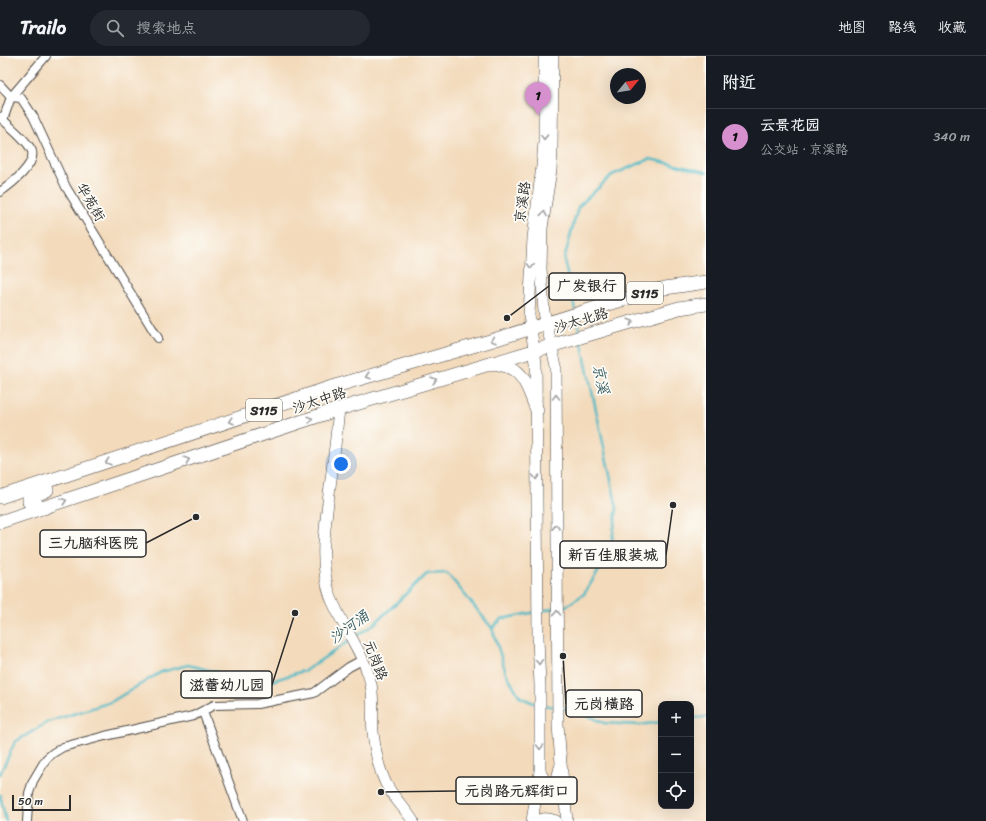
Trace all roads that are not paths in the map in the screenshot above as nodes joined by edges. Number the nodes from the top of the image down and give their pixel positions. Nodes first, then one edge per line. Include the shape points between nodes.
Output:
1 (46, 56) edge
2 (544, 56) edge
3 (552, 56) edge
4 (0, 85) edge
5 (11, 97) junction
6 (1, 119) edge
7 (0, 192) edge
8 (706, 282) edge
9 (706, 304) edge
10 (546, 323) junction
11 (530, 328) junction
12 (158, 338) dead end
13 (552, 346) junction
14 (535, 351) junction
15 (492, 362) junction
16 (339, 410) junction
17 (537, 410) junction
18 (536, 453) junction
19 (556, 473) junction
20 (68, 475) junction
21 (0, 497) edge
22 (44, 508) junction
23 (0, 522) edge
24 (360, 656) junction
25 (203, 712) junction
26 (561, 763) junction
27 (540, 772) junction
28 (27, 821) edge
29 (243, 821) edge
30 (412, 821) edge
31 (532, 821) edge
32 (538, 821) edge
33 (556, 821) edge
34 (567, 821) edge

1 - 5 street
2 -> 11 main road, 京溪路 via 544,142 533,238
10 -> 3 main road, 京溪路 via 541,245 551,170
4 - 5 street, 华苑街
5 - 6 street
5 - 12 street, 华苑街 via 21,98 32,116 66,187
6 - 7 street via 31,149 32,159 25,171
8 - 10 main road, 沙太北路 / S115 via 665,288
13 -> 9 main road, 沙太北路 / S115 via 679,308
10 - 11 main road, 沙太北路 / S115
10 - 13 main road, 京溪路
11 - 14 main road, 京溪路
11 -> 20 main road, 沙太中路 / S115 via 335,386
13 - 14 main road, 沙太北路 / S115
19 -> 13 main road, 京溪路 via 556,366
14 - 15 main road, 沙太中路 / S115
14 - 17 main road, 京溪路
16 -> 15 main road, 沙太中路 / S115
15 - 17 main road via 508,366 519,373
22 -> 16 main road, 沙太中路 / S115
16 - 24 main road, 元岗路 via 324,534 324,573 330,596
17 - 18 main road, 京溪路
18 - 19 main road via 542,448 548,448
18 -> 27 main road, 京溪路
26 -> 19 main road, 京溪路 via 558,725
20 - 21 main road, 沙太中路 / S115
20 - 22 main road via 56,487 29,498 29,502
22 - 23 main road, 沙太中路 / S115
24 - 25 street via 314,693 257,704 214,705
24 - 30 main road, 元岗路 via 372,688 373,732 378,762 390,790
25 - 28 street via 73,743 53,752 39,768 33,781 29,794
25 - 29 street
26 - 27 main road via 556,779 550,784
26 - 34 main road, 京溪路
27 - 31 main road, 京溪路
32 - 33 main road

